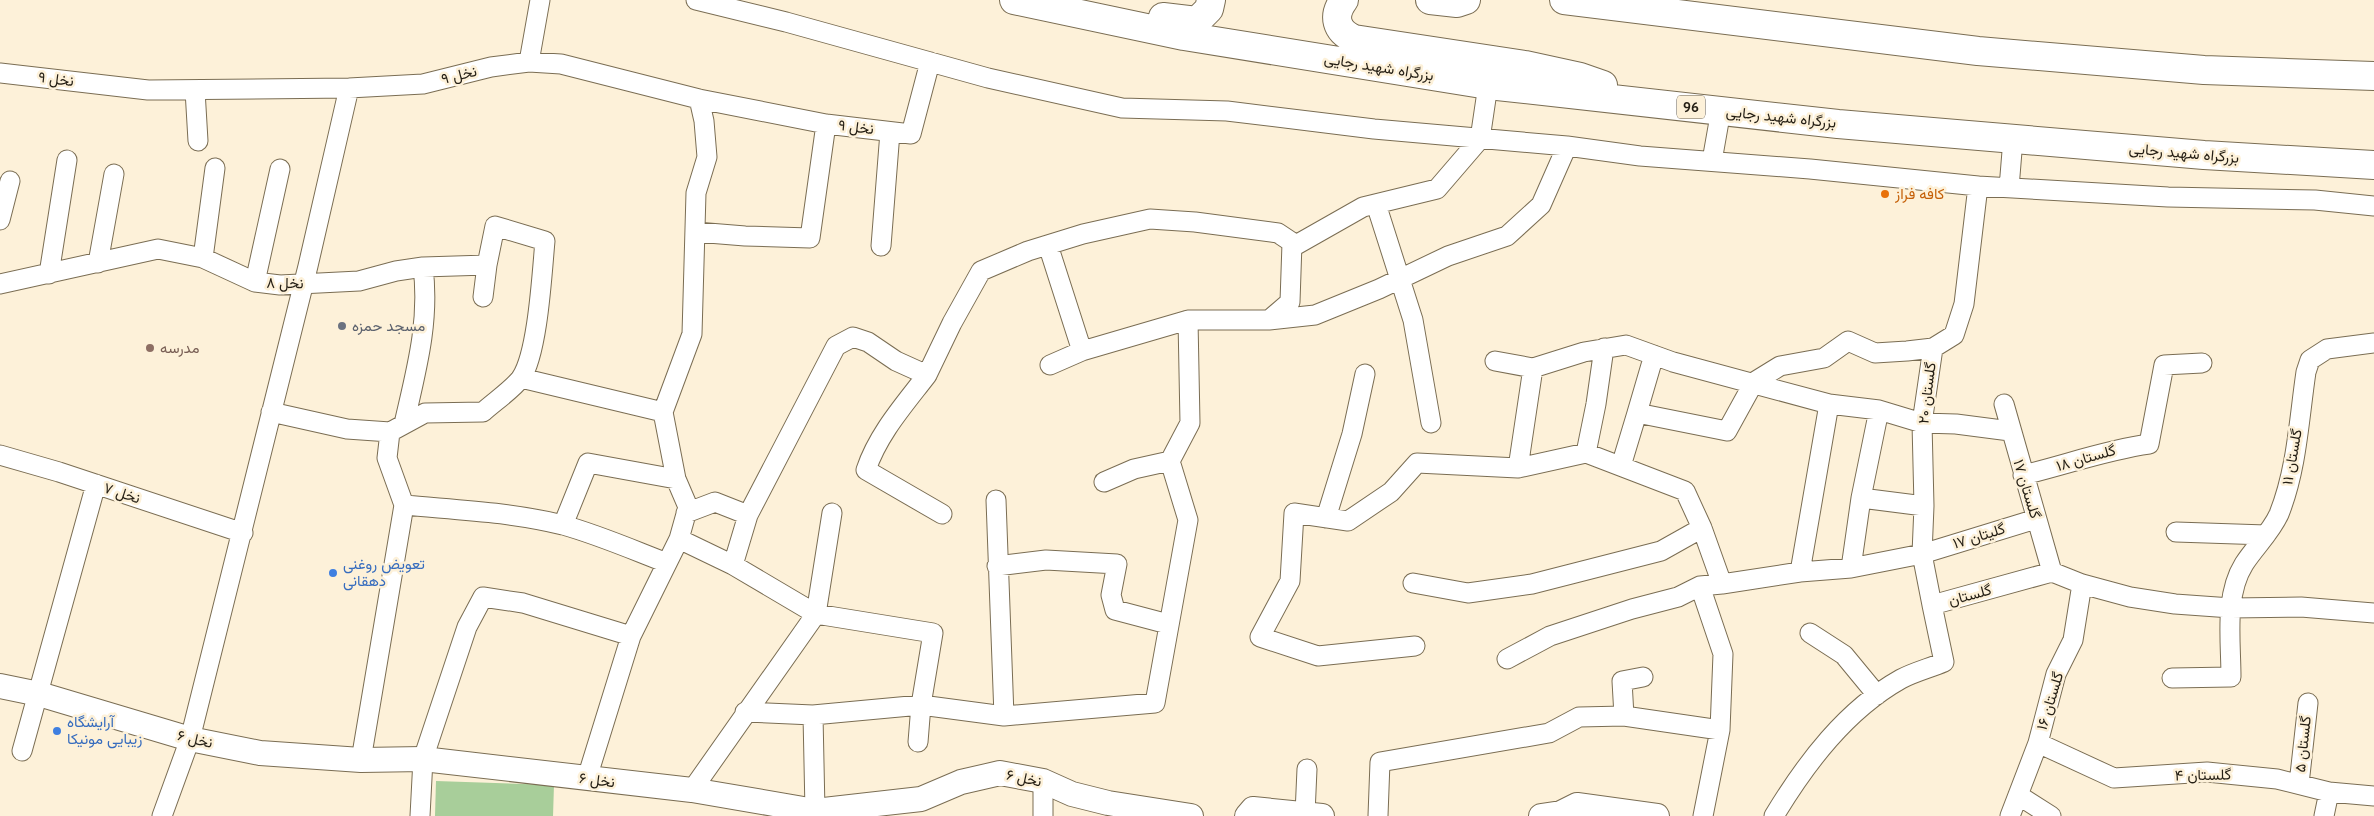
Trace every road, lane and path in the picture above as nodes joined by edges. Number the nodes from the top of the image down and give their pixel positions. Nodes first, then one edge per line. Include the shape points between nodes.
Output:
1 (540, 0) edge
2 (696, 0) edge
3 (1014, 0) edge
4 (1211, 0) edge
5 (1344, 0) edge
6 (1430, 0) edge
7 (1466, 0) edge
8 (1564, 0) edge
9 (1069, 12) junction
10 (529, 62) junction
11 (930, 62) junction
12 (0, 72) edge
13 (2374, 76) edge
14 (1488, 85) junction
15 (349, 88) junction
16 (195, 90) junction
17 (699, 99) junction
18 (1646, 102) junction
19 (1721, 110) junction
20 (826, 124) junction
21 (890, 132) junction
22 (2013, 139) junction
23 (1480, 140) junction
24 (198, 141) dead end
25 (1567, 146) junction
26 (68, 160) dead end
27 (1712, 161) junction
28 (215, 168) dead end
29 (2367, 168) edge
30 (280, 169) dead end
31 (114, 174) dead end
32 (10, 181) dead end
33 (1978, 186) junction
34 (2009, 188) junction
35 (1376, 204) junction
36 (2374, 206) edge
37 (0, 220) edge
38 (696, 232) junction
39 (1292, 243) junction
40 (1048, 245) junction
41 (881, 246) dead end
42 (203, 258) junction
43 (98, 263) junction
44 (487, 264) junction
45 (423, 267) junction
46 (49, 274) junction
47 (1401, 278) junction
48 (255, 282) junction
49 (0, 284) edge
50 (303, 284) junction
51 (482, 297) dead end
52 (1188, 320) junction
53 (1269, 320) junction
54 (2374, 343) edge
55 (1604, 348) junction
56 (1933, 348) junction
57 (1082, 350) junction
58 (1654, 355) junction
59 (1495, 361) dead end
60 (2202, 363) dead end
61 (1050, 365) dead end
62 (1533, 368) junction
63 (1365, 374) dead end
64 (928, 375) junction
65 (521, 378) junction
66 (1754, 382) junction
67 (1828, 404) junction
68 (2004, 404) dead end
69 (1879, 410) junction
70 (271, 412) junction
71 (664, 412) junction
72 (1637, 413) junction
73 (1431, 423) dead end
74 (1922, 424) junction
75 (397, 428) junction
76 (2010, 432) junction
77 (1586, 454) junction
78 (0, 455) edge
79 (1170, 461) junction
80 (1621, 466) junction
81 (1518, 468) junction
82 (2023, 475) junction
83 (676, 479) junction
84 (1104, 482) dead end
85 (96, 484) junction
86 (1861, 498) junction
87 (996, 500) dead end
88 (404, 505) junction
89 (1924, 506) junction
90 (686, 512) junction
91 (832, 514) dead end
92 (942, 514) dead end
93 (748, 515) junction
94 (1326, 518) junction
95 (2036, 519) junction
96 (563, 525) junction
97 (1702, 528) junction
98 (2176, 532) dead end
99 (243, 533) junction
100 (2266, 535) junction
101 (679, 539) junction
102 (1922, 554) junction
103 (667, 563) junction
104 (733, 565) junction
105 (997, 566) junction
106 (1851, 568) junction
107 (1800, 572) junction
108 (2052, 572) junction
109 (1413, 583) dead end
110 (1722, 584) junction
111 (2082, 584) junction
112 (1700, 586) junction
113 (1932, 605) junction
114 (2231, 608) junction
115 (816, 614) junction
116 (2374, 614) edge
117 (1168, 624) junction
118 (1810, 633) dead end
119 (631, 636) junction
120 (1415, 646) dead end
121 (1507, 659) dead end
122 (1643, 676) dead end
123 (2172, 678) dead end
124 (0, 686) edge
125 (39, 694) junction
126 (1877, 695) junction
127 (2308, 703) dead end
128 (921, 704) junction
129 (745, 712) junction
130 (813, 716) junction
131 (1004, 716) junction
132 (1624, 716) junction
133 (1720, 730) junction
134 (190, 739) junction
135 (918, 742) dead end
136 (2038, 743) junction
137 (22, 751) dead end
138 (422, 759) junction
139 (361, 760) junction
140 (1307, 769) dead end
141 (587, 778) junction
142 (1043, 781) junction
143 (2299, 784) junction
144 (692, 790) junction
145 (2329, 792) junction
146 (2018, 795) junction
147 (2374, 796) edge
148 (1108, 809) edge
149 (816, 813) edge
150 (1314, 815) edge
151 (1554, 815) edge
152 (162, 816) edge
153 (420, 816) edge
154 (1043, 816) edge
155 (1186, 816) edge
156 (1247, 816) edge
157 (1378, 816) edge
158 (1656, 816) edge
159 (1703, 816) edge
160 (1774, 816) edge
161 (2010, 816) edge
162 (2051, 816) edge
163 (2324, 816) edge

1 - 10 street
2 - 11 street
3 - 9 highway, بزرگراه شهید رجایی / 96
4 - 9 highway via 1209,10 1197,21 1132,13
5 - 18 highway via 1338,7 1337,21 1344,35 1354,39 1580,76
6 - 7 highway via 1456,3
8 - 13 highway via 1978,52 2204,70
9 - 14 highway, بزرگراه شهید رجایی / 96 via 1184,36
10 - 15 street, نخل ۹ via 490,67 423,84
10 - 17 street, نخل ۹ via 561,64
11 - 21 street, نخل ۹ via 911,134
11 - 23 street via 1122,108 1227,111
12 - 16 street, نخل ۹ via 148,90
14 - 18 highway, بزرگراه شهید رجایی / 96
14 - 23 street
15 - 16 street, نخل ۹
15 - 50 street
16 - 24 street
17 - 20 street, نخل ۹
17 - 38 street via 707,157 696,193
18 - 19 highway, بزرگراه شهید رجایی / 96
19 - 22 highway, بزرگراه شهید رجایی / 96
19 - 27 street
20 - 21 street, نخل ۹
20 - 38 street via 810,238
21 - 41 street
22 - 29 highway, بزرگراه شهید رجایی / 96
22 - 34 street
23 - 25 street
23 - 35 street via 1437,190
25 - 27 street
25 - 47 street via 1541,205 1507,236 1448,256
26 - 46 street
27 - 33 street
28 - 42 street
30 - 48 street
31 - 43 street
32 - 37 street
33 - 34 street
33 - 56 street, گلستان ۲۰ via 1964,304 1954,335
34 - 36 street via 2168,197 2315,200
35 - 39 street via 1363,207 1296,246
35 - 47 street
38 - 71 street via 692,334
39 - 40 street via 1278,233 1150,219
39 - 53 street via 1290,302
40 - 57 street
40 - 64 street via 981,271 952,322
42 - 43 street, نخل ۸ via 158,249
42 - 48 street, نخل ۸
43 - 46 street, نخل ۸
44 - 45 street, نخل ۸
44 - 51 street
44 - 65 street via 495,226 545,240 540,299 530,352
45 - 50 street, نخل ۸ via 359,281
45 - 75 street via 426,295 421,345
46 - 49 street, نخل ۸
47 - 53 street via 1315,315
47 - 73 street via 1413,320
48 - 50 street, نخل ۸
50 - 70 street
52 - 53 street
52 - 57 street
52 - 79 street via 1190,423
54 - 100 street, گلستان ۱۱ via 2326,349 2310,360 2291,477 2278,516
55 - 58 street via 1626,345
55 - 62 street
55 - 77 street
56 - 66 street via 1875,352 1848,342 1824,358 1780,366
56 - 74 street, گلستان ۲۰
57 - 61 street
58 - 66 street
58 - 72 street
59 - 62 street
60 - 82 street, گلستان ۱۸ via 2164,365 2149,444
62 - 81 street
63 - 94 street via 1352,434
64 - 92 street via 892,422 872,453 866,470
64 - 93 street via 854,337 836,346
65 - 71 street
65 - 75 street via 484,412 425,413
66 - 67 street
66 - 72 street via 1727,431
67 - 69 street
67 - 107 street
68 - 76 street, گلستان ۱۷
69 - 74 street
69 - 86 street
70 - 75 street via 347,429
70 - 99 street
71 - 83 street
72 - 80 street
74 - 76 street via 1956,424
74 - 89 street, گلستان ۲۰
75 - 88 street via 387,458
76 - 82 street, گلستان ۱۷
77 - 80 street
77 - 81 street
78 - 85 street, نخل ۷
79 - 84 street via 1134,469
79 - 117 street via 1188,520
80 - 97 street via 1685,491
81 - 94 street via 1417,463 1391,492 1348,520
82 - 95 street, گلستان ۱۷
83 - 90 street via 688,507
83 - 96 street via 588,463
85 - 99 street, نخل ۷
85 - 125 street
86 - 89 street
86 - 106 street
87 - 105 street
88 - 96 street via 477,510
88 - 139 street
89 - 102 street, گلستان ۲۰
90 - 93 street via 715,502
90 - 101 street
91 - 115 street
93 - 104 street
94 - 120 street via 1294,514 1290,581 1260,637 1318,656
95 - 102 street, گلیتان ۱۷
95 - 108 street, گلستان ۱۷
96 - 103 street
97 - 109 street via 1661,551 1532,584 1468,593
97 - 110 street
98 - 100 street
99 - 134 street
100 - 114 street, گلستان ۱۱ via 2243,565
101 - 103 street
101 - 104 street
102 - 106 street
102 - 113 street, گلستان
103 - 119 street
104 - 115 street
105 - 117 street via 1046,560 1117,564 1111,595 1115,610
105 - 131 street
106 - 107 street
107 - 110 street
108 - 111 street
108 - 113 street, گلستان
110 - 112 street
111 - 114 street via 2130,597
111 - 136 street, گلستان ۱۶ via 2073,640 2056,674
112 - 121 street via 1678,597 1550,636
112 - 133 street via 1723,654
113 - 126 street via 1944,662 1902,679
114 - 116 street via 2282,606
114 - 123 street, گلستان ۱۱ via 2231,677
115 - 128 street via 933,633
115 - 129 street
117 - 131 street via 1155,703
118 - 126 street via 1844,655
119 - 138 street via 522,603 483,597 467,627
119 - 141 street
122 - 132 street via 1622,681
124 - 125 street, نخل ۶
125 - 134 street, نخل ۶
125 - 137 street
126 - 160 street via 1830,736
127 - 143 street, گلستان ۵
128 - 130 street
128 - 131 street
128 - 135 street
129 - 130 street
129 - 144 street
130 - 149 street
132 - 133 street
132 - 157 street via 1579,717 1548,733 1380,762
133 - 159 street
134 - 139 street, نخل ۶ via 260,753
134 - 152 street
136 - 143 street, گلستان ۴ via 2114,778 2206,772
136 - 146 street, گلستان ۱۶
138 - 139 street, نخل ۶
138 - 141 street, نخل ۶
138 - 153 street
140 - 150 street
141 - 144 street, نخل ۶
142 - 148 street, نخل ۶
142 - 149 street, نخل ۶ via 1000,773 961,782 922,799
142 - 154 street
143 - 145 street, گلستان ۴
144 - 149 street, نخل ۶
145 - 147 street, گلستان ۴
145 - 163 street
146 - 161 street, گلستان ۱۶
146 - 162 street
148 - 155 street, نخل ۶
150 - 156 street via 1253,809
151 - 158 street via 1578,805

